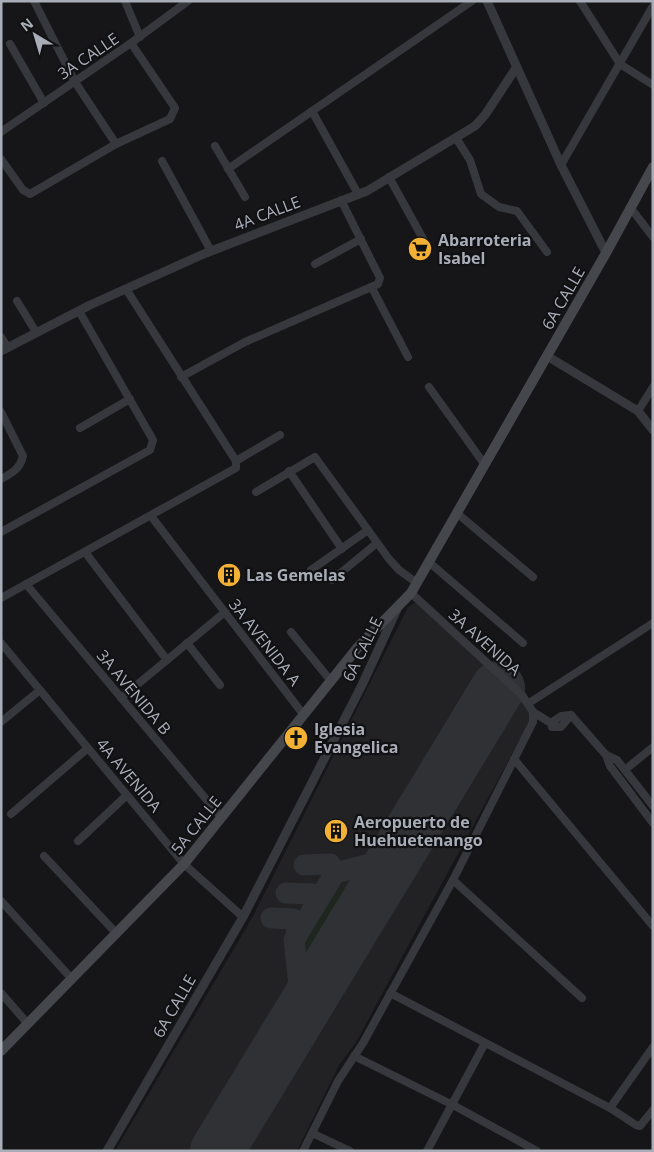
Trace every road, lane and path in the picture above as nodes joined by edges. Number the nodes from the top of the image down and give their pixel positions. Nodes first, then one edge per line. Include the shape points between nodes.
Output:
1 (34, 1) edge
2 (125, 1) edge
3 (188, 1) edge
4 (472, 1) edge
5 (487, 1) edge
6 (580, 1) edge
7 (653, 6) edge
8 (140, 37) junction
9 (10, 44) dead end
10 (131, 44) junction
11 (620, 64) junction
12 (516, 68) junction
13 (75, 82) junction
14 (653, 85) edge
15 (44, 103) junction
16 (312, 111) junction
17 (1, 132) edge
18 (456, 138) junction
19 (116, 144) junction
20 (215, 146) dead end
21 (1, 160) edge
22 (162, 161) dead end
23 (561, 165) junction
24 (653, 166) edge
25 (228, 169) junction
26 (389, 177) junction
27 (358, 194) junction
28 (245, 197) dead end
29 (342, 200) junction
30 (630, 207) junction
31 (653, 237) edge
32 (361, 239) junction
33 (427, 246) dead end
34 (211, 251) junction
35 (547, 252) dead end
36 (606, 253) junction
37 (315, 264) dead end
38 (126, 288) junction
39 (372, 288) junction
40 (17, 300) dead end
41 (78, 311) junction
42 (36, 332) junction
43 (1, 337) edge
44 (5, 349) edge
45 (546, 356) junction
46 (408, 357) dead end
47 (182, 377) junction
48 (429, 387) dead end
49 (653, 387) edge
50 (130, 399) junction
51 (638, 411) junction
52 (1, 412) edge
53 (80, 428) dead end
54 (653, 430) edge
55 (280, 435) dead end
56 (236, 461) junction
57 (485, 465) junction
58 (288, 471) junction
59 (1, 479) edge
60 (256, 492) dead end
61 (458, 514) junction
62 (151, 516) junction
63 (368, 530) junction
64 (1, 532) edge
65 (377, 543) junction
66 (342, 550) junction
67 (85, 552) junction
68 (430, 563) junction
69 (311, 570) dead end
70 (534, 577) dead end
71 (332, 580) dead end
72 (26, 584) junction
73 (418, 584) junction
74 (411, 593) junction
75 (1, 598) edge
76 (399, 606) junction
77 (224, 612) junction
78 (653, 623) edge
79 (291, 632) dead end
80 (1, 643) edge
81 (187, 643) junction
82 (523, 643) dead end
83 (167, 660) junction
84 (330, 681) junction
85 (220, 685) dead end
86 (40, 690) junction
87 (122, 698) junction
88 (529, 703) junction
89 (303, 714) junction
90 (533, 714) junction
91 (1, 722) edge
92 (653, 747) edge
93 (88, 748) junction
94 (606, 756) junction
95 (514, 759) junction
96 (626, 769) junction
97 (127, 795) junction
98 (653, 806) edge
99 (11, 814) dead end
100 (221, 818) junction
101 (653, 822) edge
102 (78, 841) dead end
103 (44, 856) dead end
104 (184, 864) junction
105 (453, 880) junction
106 (1, 901) edge
107 (244, 917) junction
108 (653, 926) edge
109 (117, 934) junction
110 (71, 978) junction
111 (1, 993) edge
112 (390, 993) junction
113 (582, 998) dead end
114 (28, 1024) junction
115 (485, 1042) junction
116 (653, 1048) edge
117 (1, 1050) edge
118 (354, 1056) junction
119 (453, 1105) junction
120 (610, 1108) junction
121 (653, 1110) edge
122 (312, 1133) junction
123 (107, 1151) edge
124 (303, 1151) edge
125 (350, 1151) edge
126 (428, 1151) edge
127 (537, 1151) edge

1 - 13 street
2 - 8 street
3 - 8 street, 3A CALLE
4 - 16 street
5 - 12 street
6 - 11 street
7 - 11 street
8 - 10 street, 3A CALLE
9 - 15 street
10 - 13 street, 3A CALLE
10 - 19 street via 175,108 170,119
11 - 14 street
11 - 23 street
12 - 18 street, 4A CALLE via 485,115
12 - 23 street
13 - 15 street, 3A CALLE
13 - 19 street
15 - 17 street, 3A CALLE
16 - 25 street
16 - 27 street
18 - 26 street, 4A CALLE
18 - 35 street via 470,160 481,194 500,207 517,211
19 - 21 street via 30,194 23,190
20 - 25 street
22 - 34 street
23 - 36 street
24 - 30 main road, 6A CALLE
25 - 28 street
26 - 27 street, 4A CALLE
26 - 33 street
27 - 29 street, 4A CALLE
29 - 32 street
29 - 34 street, 4A CALLE
30 - 31 street
30 - 36 main road, 6A CALLE
32 - 37 street
32 - 39 street via 380,278
34 - 38 street, 4A CALLE
36 - 45 main road, 6A CALLE
38 - 41 street, 4A CALLE
38 - 47 street
39 - 46 street
39 - 47 street via 245,342
40 - 42 street
41 - 42 street, 4A CALLE
41 - 50 street
42 - 44 street, 4A CALLE
43 - 44 street
45 - 51 street
45 - 57 main road, 6A CALLE
47 - 56 street
48 - 57 street
49 - 51 street
50 - 53 street
50 - 64 street via 153,440 150,450
51 - 54 street
52 - 59 street via 23,456 15,471
55 - 56 street
56 - 62 street via 236,468
57 - 61 main road, 6A CALLE
58 - 60 street
58 - 63 street via 315,457
58 - 66 street
61 - 68 main road, 6A CALLE
61 - 70 street
62 - 67 street
62 - 77 street, 3A AVENIDA A
63 - 65 street
63 - 66 street
65 - 71 street
65 - 73 street via 396,567
66 - 69 street
67 - 72 street
67 - 83 street
68 - 73 main road, 6A CALLE
68 - 82 street
72 - 75 street
72 - 87 street, 3A AVENIDA B
73 - 74 main road, 6A CALLE
74 - 76 main road, 6A CALLE
74 - 88 street, 3A AVENIDA
76 - 84 main road, 5A CALLE
76 - 107 street, 6A CALLE
77 - 81 street
77 - 89 street, 3A AVENIDA A
78 - 88 street
79 - 84 street
80 - 86 street, 4A AVENIDA
81 - 83 street
81 - 85 street
83 - 87 street
84 - 89 main road, 5A CALLE
86 - 91 street
86 - 93 street, 4A AVENIDA
87 - 100 street, 3A AVENIDA B
88 - 90 street, 3A AVENIDA
89 - 100 main road, 5A CALLE
90 - 94 street via 551,723 561,716 571,715
90 - 95 street
92 - 96 street
93 - 97 street, 4A AVENIDA
93 - 99 street
94 - 96 street via 617,760
94 - 101 street via 610,766
95 - 105 street
95 - 108 street
96 - 98 street
97 - 102 street
97 - 104 street, 4A AVENIDA
100 - 104 main road, 5A CALLE
103 - 109 street
104 - 107 street, 4A AVENIDA
104 - 109 main road, 5A CALLE
105 - 112 street
105 - 113 street
106 - 110 street
107 - 123 street, 6A CALLE
109 - 110 main road, 5A CALLE
110 - 114 main road, 5A CALLE
111 - 114 street
112 - 115 street
112 - 118 street
114 - 117 main road, 5A CALLE
115 - 119 street
115 - 120 street
116 - 120 street
118 - 119 street
118 - 122 street
119 - 126 street
119 - 127 street
120 - 121 street via 640,1126
122 - 124 street
122 - 125 street

